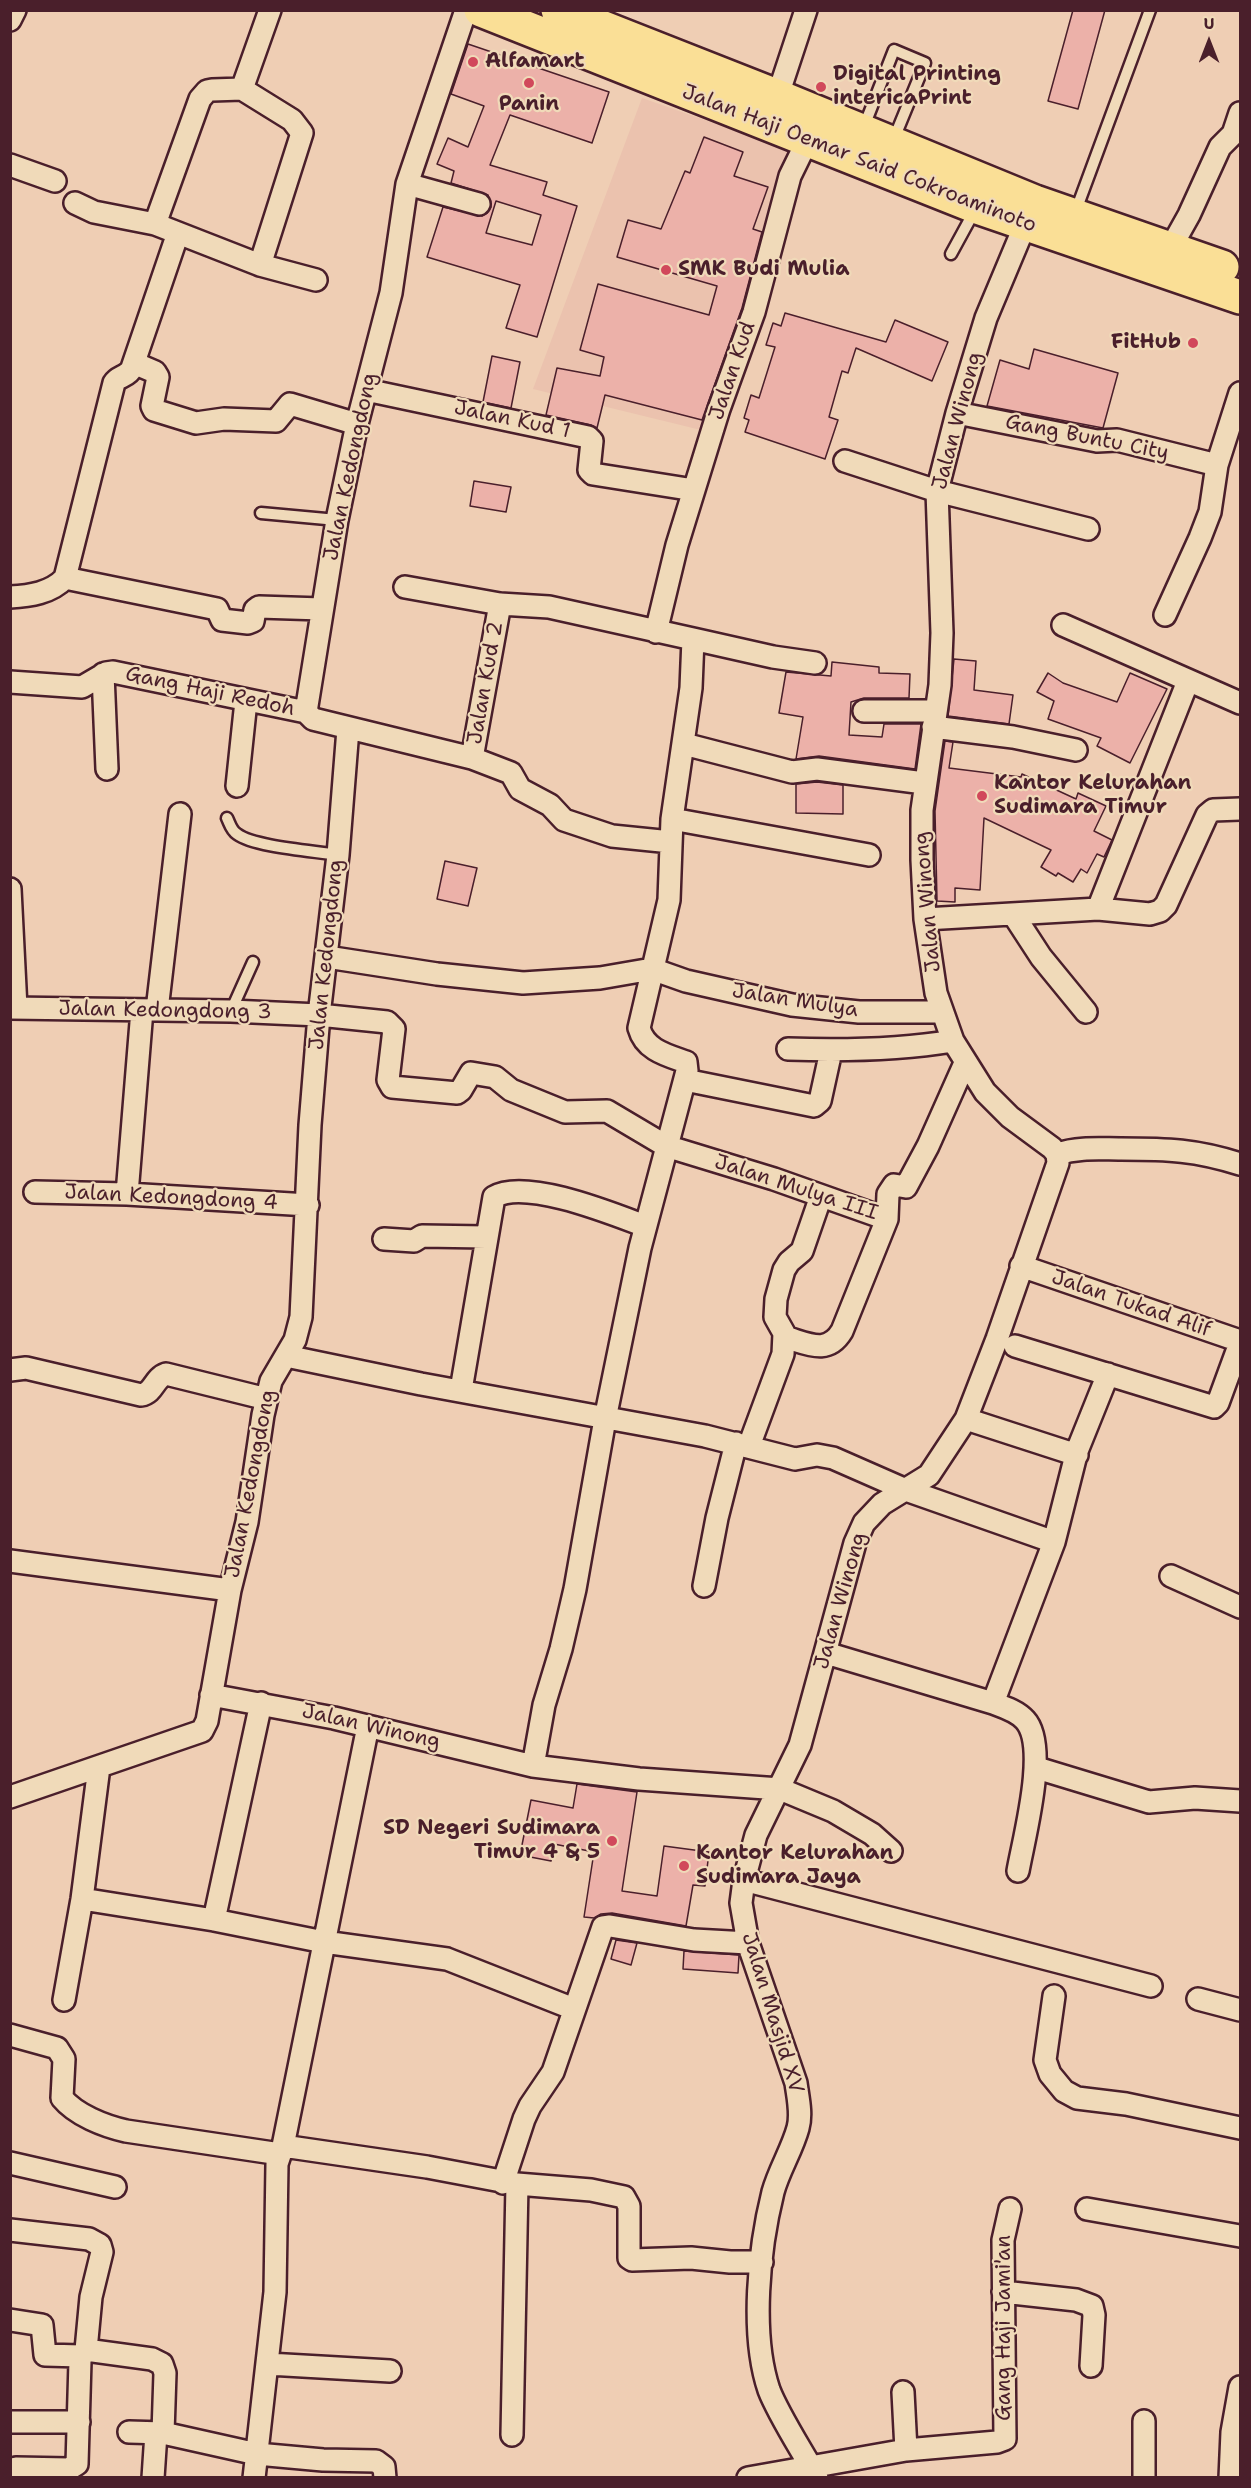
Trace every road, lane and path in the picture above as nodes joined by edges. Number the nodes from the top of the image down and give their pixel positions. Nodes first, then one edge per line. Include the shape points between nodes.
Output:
1 (15, 10) edge
2 (270, 10) edge
3 (466, 10) edge
4 (481, 10) edge
5 (558, 10) edge
6 (806, 10) edge
7 (1150, 10) edge
8 (10, 20) edge
9 (657, 64) junction
10 (242, 89) junction
11 (773, 109) junction
12 (1240, 113) edge
13 (814, 126) junction
14 (877, 138) junction
15 (10, 165) edge
16 (55, 181) dead end
17 (407, 184) junction
18 (75, 203) dead end
19 (479, 204) dead end
20 (977, 207) junction
21 (1030, 213) junction
22 (1075, 215) junction
23 (155, 224) junction
24 (178, 233) junction
25 (1170, 249) junction
26 (951, 254) dead end
27 (260, 265) junction
28 (1240, 274) edge
29 (316, 280) dead end
30 (1240, 297) edge
31 (134, 363) junction
32 (366, 390) junction
33 (1240, 393) edge
34 (957, 412) junction
35 (357, 424) junction
36 (845, 461) dead end
37 (1217, 465) junction
38 (694, 490) junction
39 (937, 491) junction
40 (261, 513) dead end
41 (337, 520) junction
42 (1088, 529) dead end
43 (65, 578) junction
44 (405, 586) dead end
45 (10, 597) edge
46 (500, 604) junction
47 (322, 609) junction
48 (1165, 615) dead end
49 (1063, 626) dead end
50 (656, 632) junction
51 (693, 639) junction
52 (815, 663) dead end
53 (103, 674) junction
54 (1188, 681) junction
55 (10, 682) edge
56 (246, 700) junction
57 (1240, 703) edge
58 (864, 711) dead end
59 (306, 712) junction
60 (934, 719) junction
61 (348, 729) junction
62 (684, 744) junction
63 (1076, 750) dead end
64 (472, 758) junction
65 (107, 769) dead end
66 (924, 783) junction
67 (237, 786) dead end
68 (1240, 809) edge
69 (180, 814) dead end
70 (227, 818) dead end
71 (672, 819) junction
72 (671, 842) junction
73 (339, 855) junction
74 (869, 855) dead end
75 (10, 889) edge
76 (1098, 909) junction
77 (1013, 914) junction
78 (925, 919) junction
79 (327, 957) junction
80 (253, 962) dead end
81 (652, 969) junction
82 (13, 1008) edge
83 (150, 1010) junction
84 (231, 1011) junction
85 (942, 1012) junction
86 (1086, 1012) dead end
87 (319, 1015) junction
88 (953, 1041) junction
89 (788, 1048) dead end
90 (831, 1051) junction
91 (965, 1063) junction
92 (685, 1080) junction
93 (666, 1146) junction
94 (1057, 1154) junction
95 (1240, 1164) edge
96 (35, 1191) dead end
97 (128, 1194) junction
98 (821, 1196) junction
99 (308, 1205) junction
100 (887, 1219) junction
101 (645, 1226) junction
102 (486, 1237) junction
103 (384, 1239) dead end
104 (1021, 1266) junction
105 (784, 1336) junction
106 (1240, 1342) edge
107 (1015, 1346) dead end
108 (286, 1356) junction
109 (10, 1370) edge
110 (1108, 1374) junction
111 (461, 1390) junction
112 (267, 1399) junction
113 (605, 1419) junction
114 (966, 1419) junction
115 (743, 1445) junction
116 (1077, 1455) junction
117 (906, 1490) junction
118 (1054, 1542) junction
119 (10, 1561) edge
120 (1172, 1576) dead end
121 (704, 1586) dead end
122 (230, 1590) junction
123 (1240, 1607) edge
124 (826, 1653) junction
125 (211, 1695) junction
126 (261, 1703) junction
127 (993, 1703) junction
128 (368, 1726) junction
129 (533, 1766) junction
130 (99, 1767) junction
131 (1037, 1768) junction
132 (780, 1789) junction
133 (10, 1797) edge
134 (1240, 1801) edge
135 (891, 1851) dead end
136 (1018, 1871) dead end
137 (753, 1882) junction
138 (82, 1899) junction
139 (214, 1920) junction
140 (324, 1942) junction
141 (748, 1943) junction
142 (1151, 1986) dead end
143 (1054, 1996) dead end
144 (1198, 1999) dead end
145 (64, 2001) dead end
146 (574, 2009) junction
147 (1240, 2010) edge
148 (10, 2034) edge
149 (1240, 2128) edge
150 (282, 2150) junction
151 (10, 2163) edge
152 (510, 2184) junction
153 (115, 2187) dead end
154 (1010, 2209) dead end
155 (1087, 2209) dead end
156 (10, 2230) edge
157 (1240, 2236) edge
158 (762, 2262) junction
159 (1003, 2292) junction
160 (10, 2320) edge
161 (84, 2353) junction
162 (268, 2364) junction
163 (1092, 2366) dead end
164 (390, 2370) dead end
165 (1240, 2387) edge
166 (903, 2392) dead end
167 (1144, 2421) dead end
168 (10, 2422) edge
169 (78, 2422) junction
170 (129, 2432) dead end
171 (160, 2433) junction
172 (512, 2435) dead end
173 (906, 2450) junction
174 (257, 2454) junction
175 (814, 2471) edge
176 (12, 2478) edge
177 (153, 2478) edge
178 (254, 2478) edge
179 (385, 2478) edge
180 (747, 2478) edge
181 (1144, 2478) edge
182 (1230, 2478) edge

1 - 8 street
2 - 10 street
3 - 17 street, Jalan Kedongdong
4 - 9 main road, Jalan Haji Oemar Said Cokroaminoto
5 - 9 main road, Jalan Haji Oemar Said Cokroaminoto
6 - 11 street
7 - 22 lane
9 - 11 main road, Jalan Haji Oemar Said Cokroaminoto
10 - 23 street via 207,91 200,99
10 - 27 street via 292,120 302,134
11 - 13 main road, Jalan Haji Oemar Said Cokroaminoto
12 - 25 street via 1233,134 1220,147
13 - 14 main road, Jalan Haji Oemar Said Cokroaminoto
13 - 20 main road, Jalan Haji Oemar Said Cokroaminoto
13 - 38 street, Jalan Kud via 790,176 754,312
14 - 14 lane via 894,50 925,63
14 - 21 main road, Jalan Haji Oemar Said Cokroaminoto
15 - 16 street
17 - 19 street
17 - 32 street, Jalan Kedongdong via 391,293
18 - 23 street via 94,212
20 - 21 main road, Jalan Haji Oemar Said Cokroaminoto
20 - 26 lane
21 - 22 main road, Jalan Haji Oemar Said Cokroaminoto
21 - 30 main road, Jalan Haji Oemar Said Cokroaminoto
21 - 34 street, Jalan Winong via 986,318
22 - 25 main road, Jalan Haji Oemar Said Cokroaminoto
23 - 24 street
24 - 27 street
24 - 31 street
25 - 28 main road, Jalan Haji Oemar Said Cokroaminoto
27 - 29 street
31 - 35 street via 158,377 154,410 194,423 224,419 276,422 290,404
31 - 43 street via 128,374 114,383
32 - 35 street, Jalan Kedongdong
32 - 38 street, Jalan Kud 1 via 588,437 592,441 589,470 593,474
33 - 37 street
34 - 37 street, Gang Buntu City via 1097,441 1117,440
34 - 39 street, Jalan Winong
35 - 41 street, Jalan Kedongdong
36 - 39 street
37 - 48 street via 1210,512
38 - 50 street, Jalan Kud
39 - 42 street
39 - 60 street, Jalan Winong via 942,611 940,685
40 - 41 lane
41 - 47 street, Jalan Kedongdong
43 - 45 street via 47,591
43 - 47 street via 217,609 222,620 248,623 261,606
44 - 46 street
46 - 50 street, Jalan Kud 2 via 549,607
46 - 64 street, Jalan Kud 2
47 - 59 street, Jalan Kedongdong
49 - 54 street
50 - 51 street, Jalan Kud 2
51 - 52 street, Jalan Kud 2
51 - 62 street
53 - 55 street, Gang Haji Redoh via 82,687
53 - 56 street, Gang Haji Redoh via 113,672
53 - 65 street
54 - 57 street
54 - 76 street
56 - 59 street, Gang Haji Redoh
56 - 67 street
58 - 60 street
59 - 61 street via 313,720
60 - 63 street
60 - 66 street, Jalan Winong
61 - 64 street, Jalan Kud 2
61 - 73 street, Jalan Kedongdong
62 - 66 street via 792,772 817,769
62 - 71 street
64 - 72 street via 511,773 520,789 550,805 564,820 612,836
66 - 78 street, Jalan Winong
68 - 76 street via 1212,810 1207,815 1160,911 1150,914
69 - 83 street
70 - 73 lane via 238,835 257,842
71 - 72 street
71 - 74 street
72 - 81 street via 669,900
73 - 79 street, Jalan Kedongdong
75 - 82 street
76 - 77 street
77 - 78 street
77 - 86 street via 1041,957
78 - 85 street, Jalan Winong
79 - 81 street via 523,983 600,978
79 - 87 street, Jalan Kedongdong
80 - 84 lane
81 - 85 street, Jalan Mulya via 686,981 792,1005 859,1012
81 - 92 street via 639,1028 641,1036 659,1052 686,1062
82 - 83 street, Jalan Kedongdong 3
83 - 84 street, Jalan Kedongdong 3
83 - 97 street
84 - 87 street, Jalan Kedongdong 3
85 - 88 street, Jalan Winong
87 - 93 street, Jalan Kedongdong 3 via 392,1025 388,1080 392,1087 457,1093 471,1073 491,1076 511,1090 565,1112 607,1111
87 - 99 street, Jalan Kedongdong via 309,1125
88 - 90 street
88 - 91 street, Jalan Winong
89 - 90 street
90 - 92 street via 820,1101 814,1106
91 - 94 street, Jalan Winong via 1010,1118
91 - 100 street, Jalan Mulya III via 906,1187 894,1185 888,1194
92 - 93 street
93 - 98 street, Jalan Mulya III
93 - 101 street
94 - 95 street via 1075,1148 1175,1149
94 - 104 street, Jalan Winong via 1058,1162
96 - 97 street, Jalan Kedongdong 4
97 - 99 street, Jalan Kedongdong 4
98 - 100 street, Jalan Mulya III
98 - 105 street via 802,1251 784,1270 776,1299 775,1317
99 - 108 street, Jalan Kedongdong via 299,1332
100 - 105 street via 836,1341 821,1346
101 - 102 street via 588,1204 517,1192 494,1197
101 - 113 street
102 - 103 street
102 - 111 street
104 - 106 street, Jalan Tukad Alif
104 - 114 street, Jalan Winong
105 - 115 street via 778,1370
106 - 110 street via 1214,1407
107 - 110 street
108 - 111 street
108 - 112 street, Jalan Kedongdong via 271,1381
109 - 112 street via 26,1368 141,1395 148,1393 158,1378 172,1375
110 - 116 street
111 - 113 street
112 - 122 street, Jalan Kedongdong via 247,1522
113 - 115 street
113 - 129 street via 575,1589 544,1705
114 - 116 street
114 - 117 street, Jalan Winong via 929,1475
115 - 117 street via 795,1459 817,1455 832,1458
115 - 121 street via 717,1518
116 - 118 street
117 - 118 street
117 - 124 street, Jalan Winong via 882,1504 864,1523 855,1543
118 - 127 street
119 - 122 street
120 - 123 street
122 - 125 street, Jalan Kedongdong
124 - 127 street
124 - 132 street, Jalan Winong via 800,1745
125 - 126 street, Jalan Winong
125 - 130 street, Jalan Kedongdong via 202,1731
126 - 128 street, Jalan Winong
126 - 139 street
127 - 131 street via 1019,1713 1028,1722
128 - 129 street, Jalan Winong
128 - 140 street
129 - 132 street, Jalan Winong via 639,1779
130 - 133 street, Jalan Kedongdong
130 - 138 street
131 - 134 street via 1149,1802 1195,1798
131 - 136 street
132 - 135 street, Jalan Winong via 832,1811 872,1834
132 - 137 street, Jalan Masjid XV via 756,1835
137 - 141 street, Jalan Masjid XV via 741,1903
137 - 142 street
138 - 139 street
138 - 145 street
139 - 140 street
140 - 146 street via 447,1959
140 - 150 street
141 - 146 street via 603,1927
141 - 158 street, Jalan Masjid XV via 800,2105 798,2128 777,2176
143 - 149 street via 1045,2060 1050,2074 1064,2091 1077,2098
144 - 147 street
146 - 152 street via 553,2072 524,2119
148 - 150 street via 53,2045 62,2053 62,2098 72,2108 104,2124 147,2135
150 - 152 street via 428,2167
150 - 162 street via 276,2173 275,2292
151 - 153 street
152 - 158 street via 591,2190 624,2197 629,2206 632,2260
152 - 172 street
154 - 159 street, Gang Haji Jami'an via 1003,2240
155 - 157 street
156 - 161 street via 89,2239 100,2246
158 - 175 street, Jalan Masjid XV via 759,2320 766,2379 774,2401
159 - 163 street via 1076,2300 1092,2306
159 - 173 street, Gang Haji Jami'an via 1005,2439
160 - 161 street via 42,2325 45,2355
161 - 169 street
161 - 171 street via 152,2359 162,2364 165,2373
162 - 164 street
162 - 174 street
165 - 182 street via 1232,2432
166 - 173 street
167 - 181 street
168 - 169 street
169 - 176 street via 78,2457 74,2468 16,2468
170 - 171 street
171 - 174 street
171 - 177 street
173 - 175 street, Gang Haji Jami'an
174 - 178 street
174 - 179 street via 376,2462 384,2467
175 - 180 street, Gang Haji Jami'an

